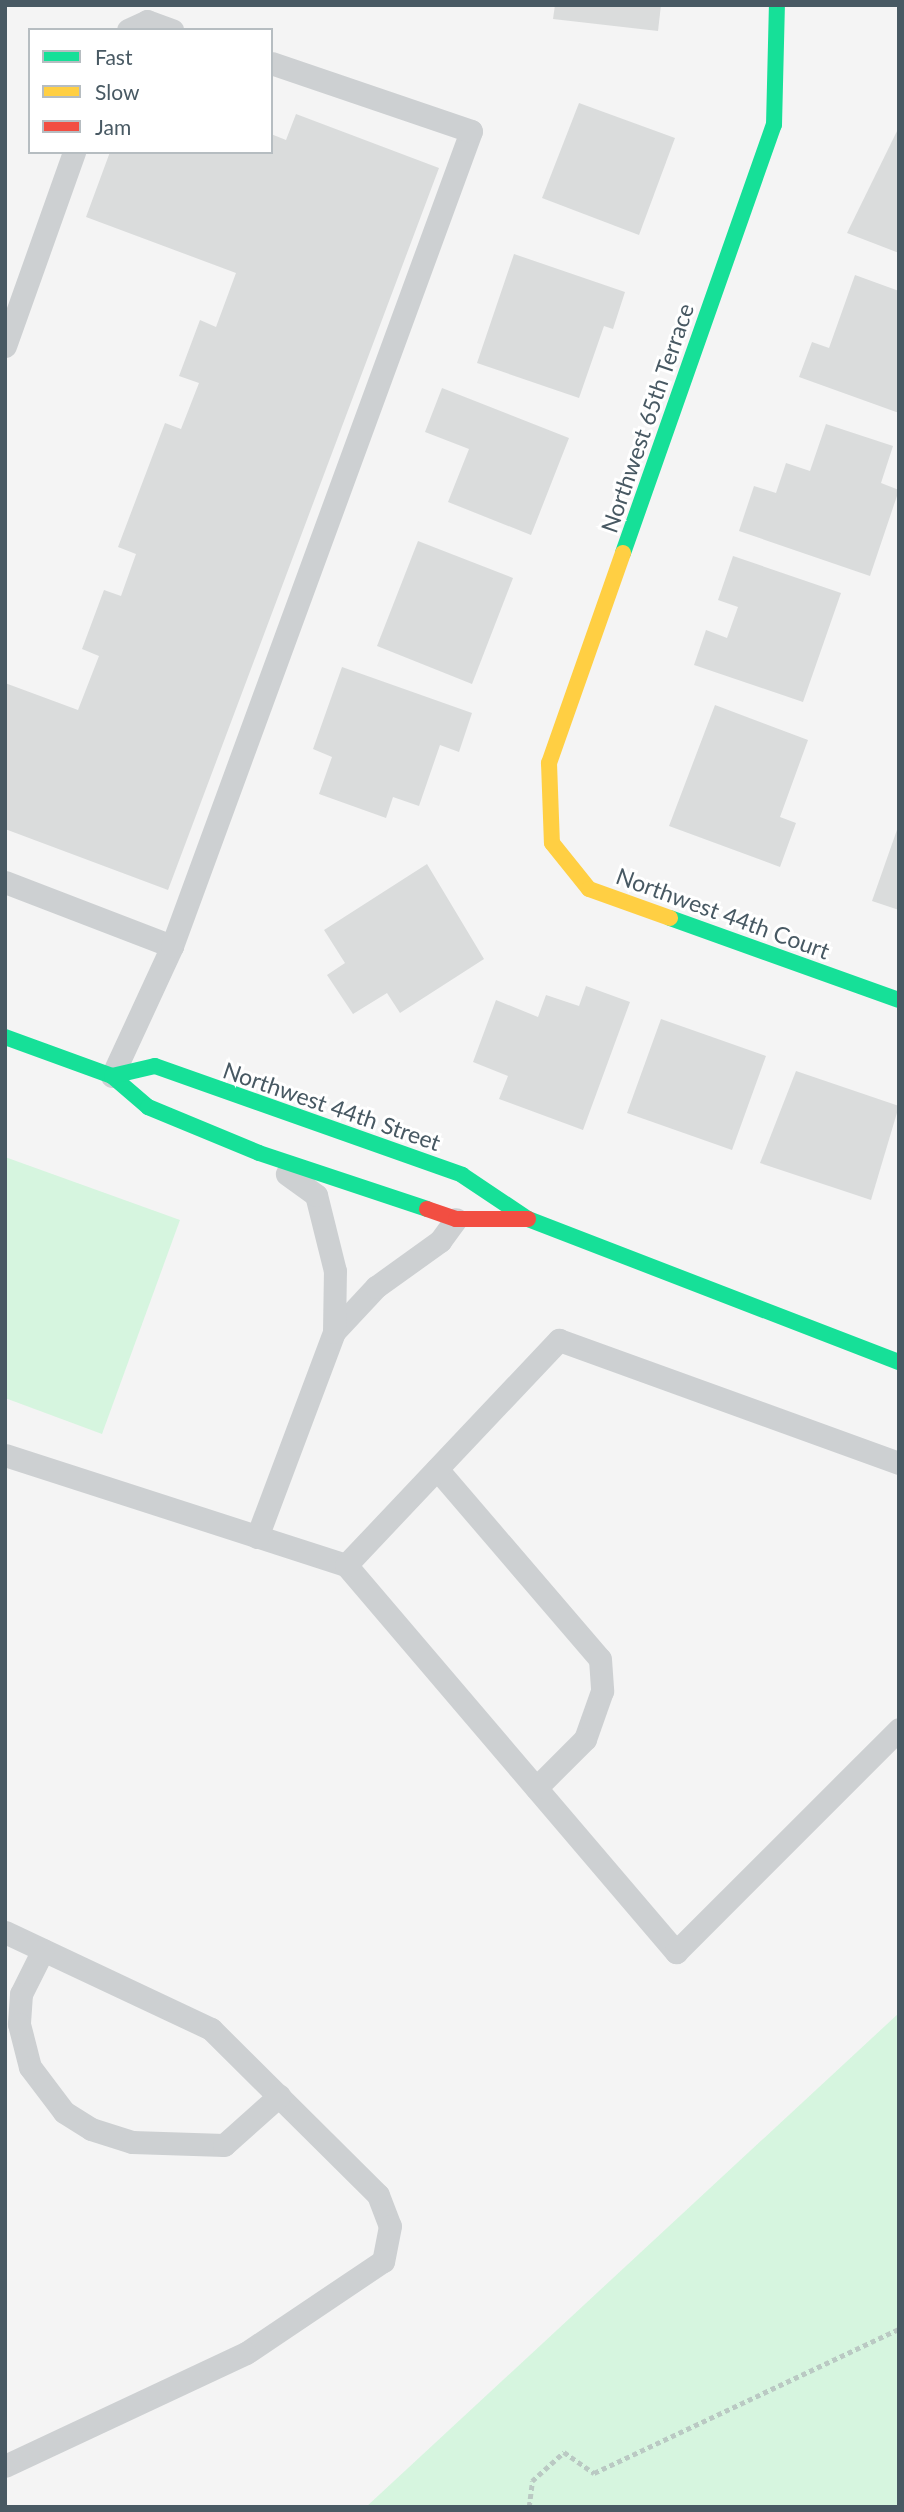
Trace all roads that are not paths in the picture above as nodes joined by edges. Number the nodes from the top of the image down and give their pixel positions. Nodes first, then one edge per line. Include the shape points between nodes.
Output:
1 (776, 5) edge
2 (132, 28) edge
3 (166, 28) edge
4 (273, 65) edge
5 (73, 154) edge
6 (5, 346) edge
7 (552, 843) joint
8 (5, 882) edge
9 (172, 946) junction
10 (899, 1000) edge
11 (5, 1037) edge
12 (112, 1076) junction
13 (259, 1153) junction
14 (456, 1219) junction
15 (528, 1219) junction
16 (334, 1332) junction
17 (899, 1362) edge
18 (5, 1455) edge
19 (899, 1463) edge
20 (437, 1469) junction
21 (257, 1536) junction
22 (346, 1565) junction
23 (899, 1729) edge
24 (537, 1788) junction
25 (5, 1933) edge
26 (43, 1950) junction
27 (279, 2096) junction
28 (5, 2466) edge

1 - 7 street, Northwest 65th Terrace via 774,125 549,763
2 - 3 lane via 147,21
4 - 9 lane via 471,131
5 - 6 lane
7 - 10 street, Northwest 44th Court via 589,889
8 - 9 lane
9 - 12 lane
11 - 12 street, Northwest 44th Street
12 - 13 street, Northwest 44th Street via 148,1107
12 - 15 street, Northwest 44th Street via 155,1066 462,1175
13 - 14 street, Northwest 44th Street
13 - 16 lane via 316,1195 335,1271
14 - 15 street, Northwest 44th Street
14 - 16 lane via 440,1241 376,1287
15 - 17 street, Northwest 44th Street
16 - 21 lane
18 - 21 lane
19 - 20 lane via 559,1340
20 - 22 lane
20 - 24 lane via 600,1659 602,1691 586,1739
21 - 22 lane
22 - 24 lane
23 - 24 lane via 676,1952
25 - 26 lane
26 - 27 lane via 211,2029
26 - 27 lane via 21,1994 19,2024 30,2067 64,2112 91,2129 132,2142 224,2145
27 - 28 lane via 378,2195 390,2226 383,2260 246,2353

